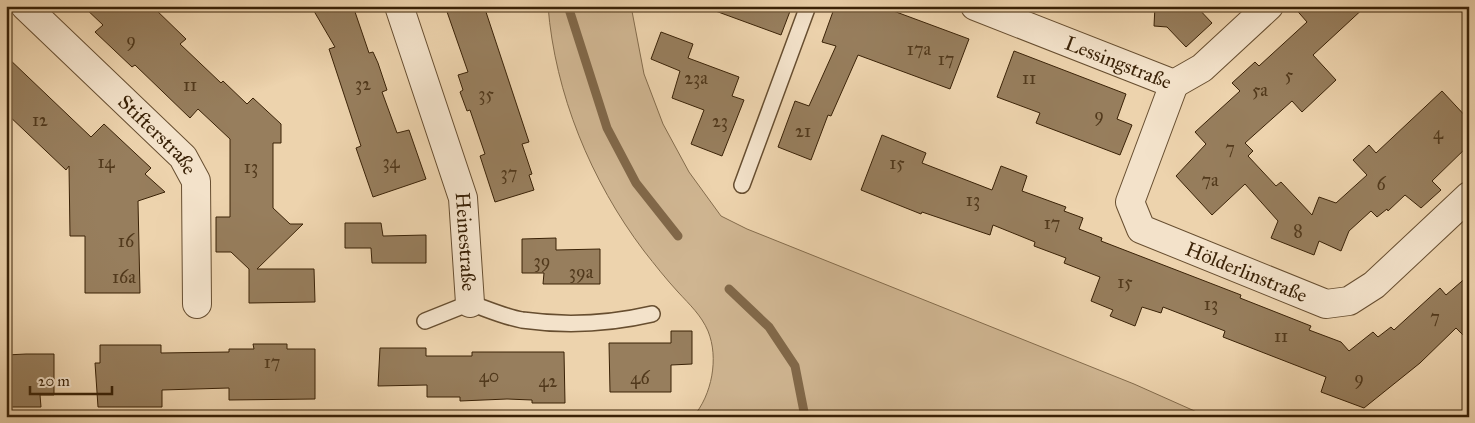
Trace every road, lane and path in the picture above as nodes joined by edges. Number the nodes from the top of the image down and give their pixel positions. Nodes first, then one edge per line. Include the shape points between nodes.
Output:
1 (25, 6) edge
2 (399, 6) edge
3 (808, 6) edge
4 (975, 6) edge
5 (1269, 6) edge
6 (1174, 84) junction
7 (742, 185) dead end
8 (1469, 196) edge
9 (470, 303) junction
10 (196, 304) dead end
11 (652, 314) dead end
12 (425, 322) dead end

1 - 10 street, Stifterstraße via 183,156 196,181
2 - 9 street, Heinestraße via 463,198
3 - 7 lane
4 - 6 street, Lessingstraße
5 - 6 street, Lessingstraße via 1202,68
6 - 8 street, Hölderlinstraße via 1130,202 1141,229 1326,304 1349,302 1374,285
9 - 11 lane, Heinestraße via 520,320 578,324 629,320
9 - 12 lane

